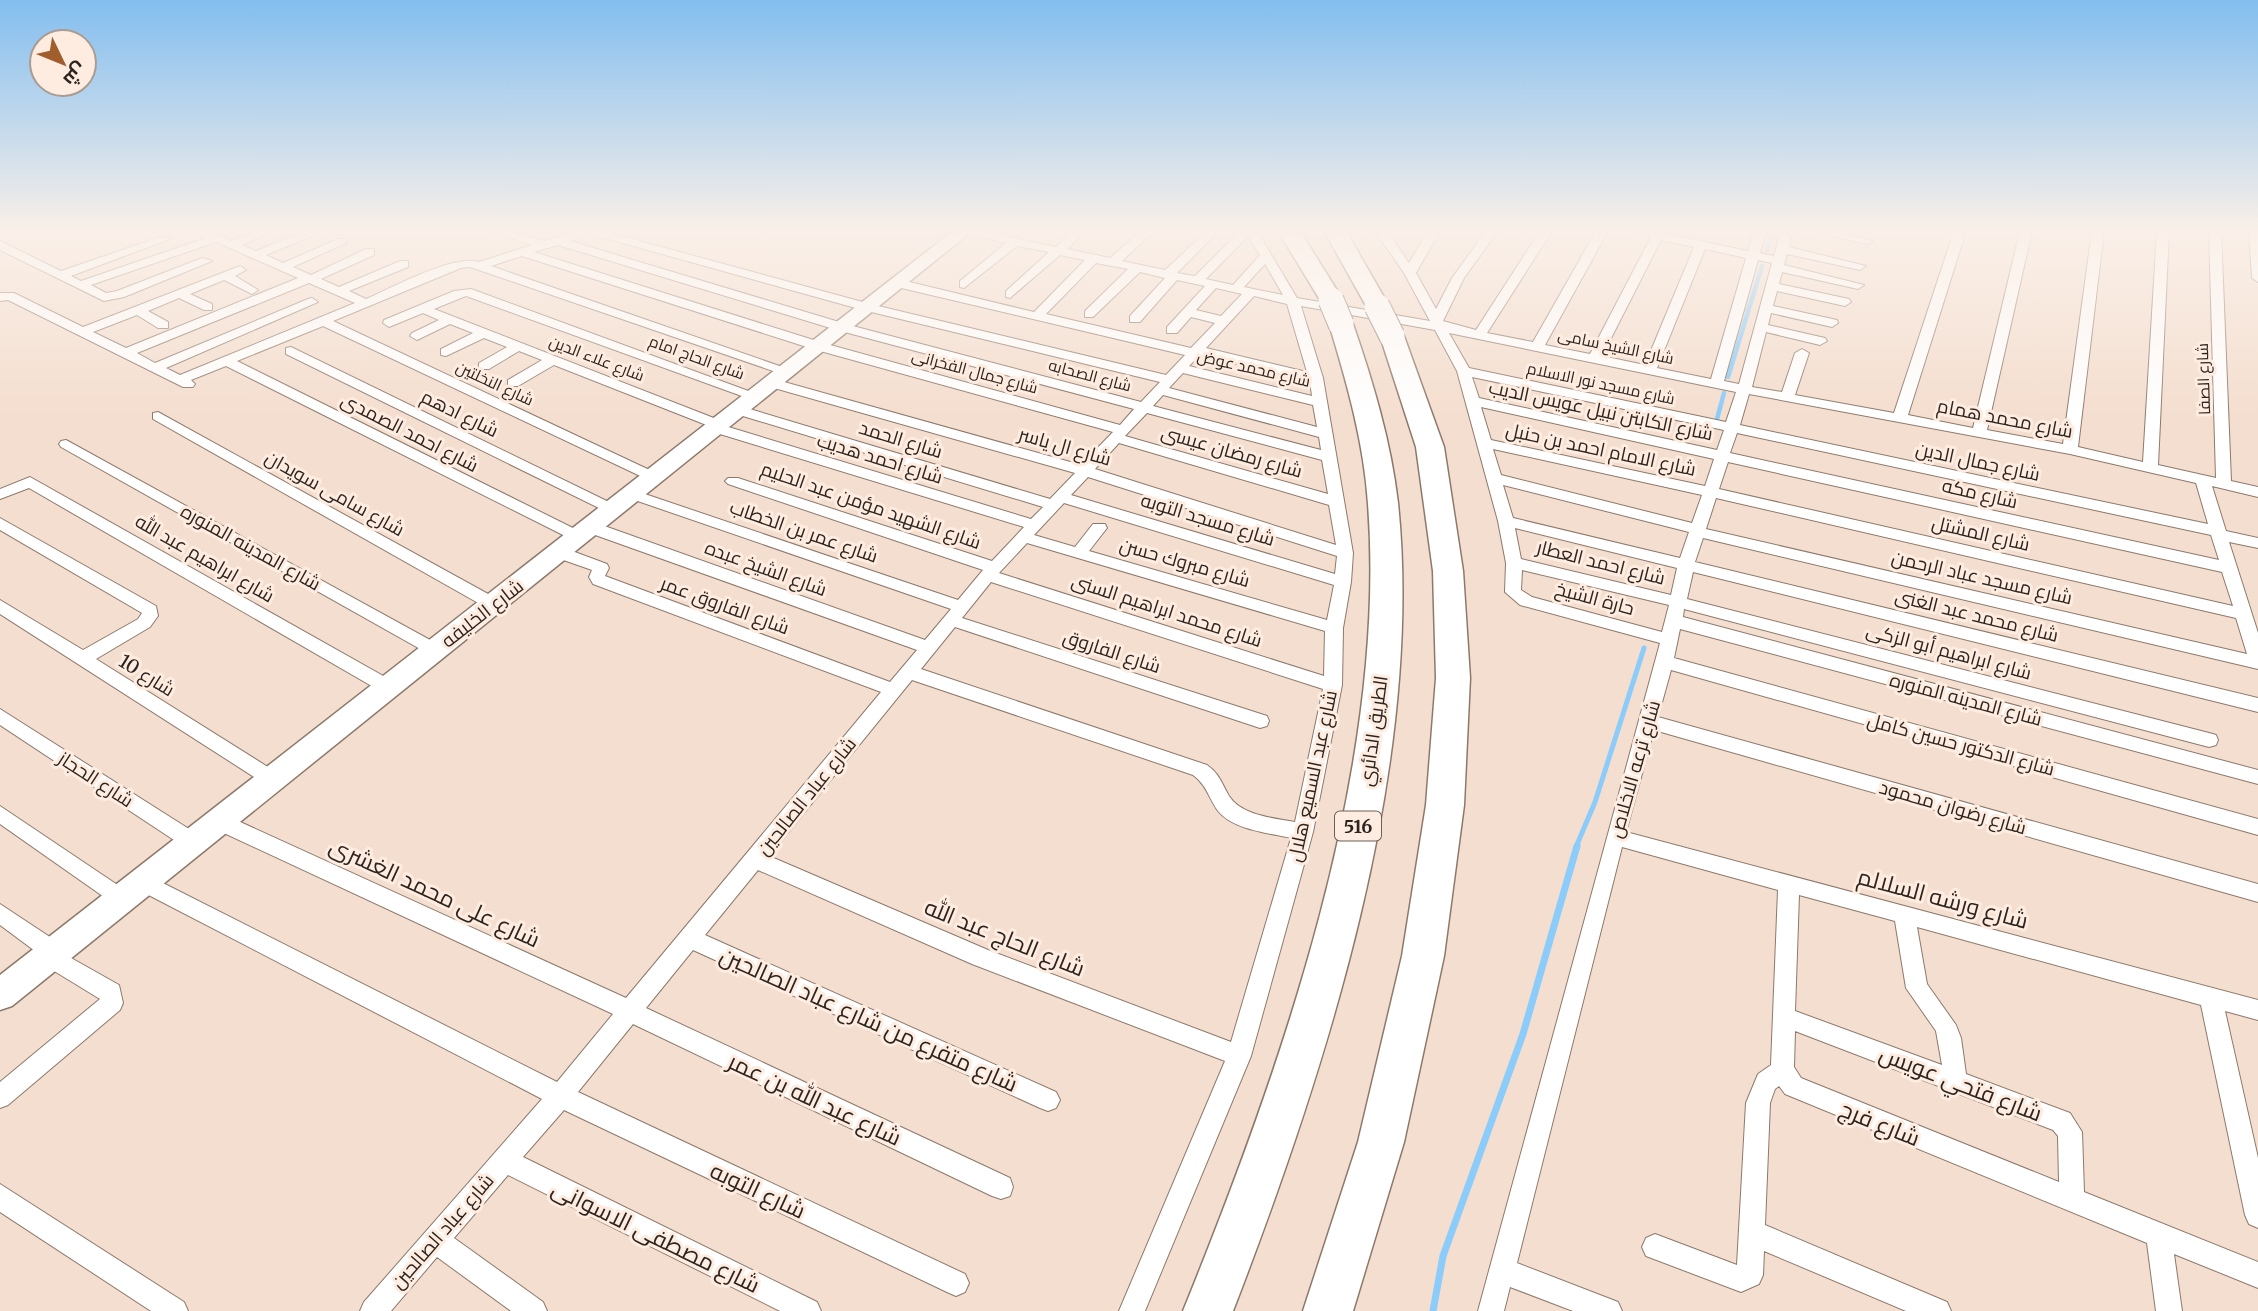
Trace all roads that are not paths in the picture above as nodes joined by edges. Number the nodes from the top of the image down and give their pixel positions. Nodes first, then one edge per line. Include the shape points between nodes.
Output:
1 (94, 292) edge
2 (125, 292) edge
3 (277, 292) edge
4 (341, 292) edge
5 (392, 292) edge
6 (534, 292) edge
7 (649, 292) edge
8 (724, 292) edge
9 (813, 292) edge
10 (886, 292) edge
11 (936, 292) edge
12 (1060, 292) edge
13 (1112, 292) edge
14 (1156, 292) edge
15 (1206, 292) edge
16 (1242, 292) edge
17 (1253, 292) edge
18 (1288, 292) edge
19 (1324, 292) edge
20 (1372, 292) edge
21 (1421, 292) edge
22 (1452, 292) edge
23 (1507, 292) edge
24 (1567, 292) edge
25 (1630, 292) edge
26 (1681, 292) edge
27 (1742, 292) edge
28 (1770, 292) edge
29 (1800, 292) edge
30 (1940, 292) edge
31 (2012, 292) edge
32 (2090, 292) edge
33 (2160, 292) edge
34 (2217, 292) edge
35 (180, 293) joint
36 (0, 297) edge
37 (1293, 301) junction
38 (312, 302) dead end
39 (1845, 302) dead end
40 (366, 303) junction
41 (208, 307) dead end
42 (867, 307) junction
43 (1766, 308) junction
44 (423, 309) junction
45 (138, 310) junction
46 (1188, 312) junction
47 (1089, 314) dead end
48 (1037, 316) junction
49 (450, 319) junction
50 (1135, 319) dead end
51 (323, 321) junction
52 (1224, 321) junction
53 (1389, 321) junction
54 (389, 323) dead end
55 (1832, 323) dead end
56 (163, 324) dead end
57 (1439, 324) junction
58 (843, 326) junction
59 (1760, 327) junction
60 (1172, 330) dead end
61 (82, 332) junction
62 (483, 332) junction
63 (1479, 335) junction
64 (417, 336) dead end
65 (1820, 341) dead end
66 (518, 346) junction
67 (818, 346) junction
68 (1536, 348) junction
69 (291, 351) dead end
70 (1196, 351) junction
71 (446, 352) dead end
72 (126, 353) junction
73 (1802, 353) dead end
74 (1594, 359) junction
75 (553, 360) junction
76 (226, 361) junction
77 (484, 366) dead end
78 (155, 368) junction
79 (1464, 371) junction
80 (1649, 371) junction
81 (1316, 378) junction
82 (1170, 379) junction
83 (180, 380) junction
84 (513, 383) dead end
85 (1716, 384) junction
86 (194, 387) dead end
87 (1744, 390) junction
88 (1787, 397) junction
89 (1320, 401) junction
90 (1473, 401) junction
91 (747, 402) junction
92 (1144, 407) junction
93 (158, 416) dead end
94 (1900, 417) junction
95 (1730, 429) junction
96 (1979, 432) junction
97 (1119, 434) junction
98 (1325, 434) junction
99 (1483, 443) junction
100 (66, 444) dead end
101 (2070, 450) junction
102 (1722, 456) junction
103 (1329, 457) junction
104 (2150, 467) junction
105 (1085, 471) junction
106 (653, 477) junction
107 (1494, 478) junction
108 (2202, 479) junction
109 (733, 481) dead end
110 (2224, 484) junction
111 (1710, 492) junction
112 (2258, 492) edge
113 (0, 494) edge
114 (1057, 501) junction
115 (622, 502) junction
116 (1337, 502) junction
117 (1506, 521) junction
118 (0, 523) edge
119 (1099, 528) dead end
120 (1029, 531) junction
121 (1698, 531) junction
122 (2219, 533) junction
123 (575, 539) junction
124 (2258, 543) edge
125 (1078, 553) junction
126 (1345, 553) junction
127 (1514, 563) junction
128 (1686, 566) junction
129 (2230, 568) junction
130 (991, 572) junction
131 (1343, 582) junction
132 (492, 604) junction
133 (0, 607) edge
134 (957, 614) junction
135 (2244, 614) junction
136 (1674, 621) junction
137 (1334, 628) junction
138 (929, 648) junction
139 (435, 650) junction
140 (82, 659) junction
141 (1664, 662) junction
142 (2258, 662) edge
143 (909, 672) junction
144 (1333, 685) junction
145 (388, 687) junction
146 (894, 690) junction
147 (2258, 705) edge
148 (0, 716) edge
149 (1260, 721) dead end
150 (1647, 721) junction
151 (2209, 740) dead end
152 (2258, 777) edge
153 (272, 779) junction
154 (0, 814) edge
155 (218, 821) junction
156 (2258, 827) edge
157 (1303, 832) junction
158 (1615, 837) junction
159 (193, 842) junction
160 (755, 859) junction
161 (142, 882) junction
162 (1789, 884) junction
163 (2258, 893) edge
164 (121, 898) junction
165 (0, 913) edge
166 (1904, 915) junction
167 (689, 939) junction
168 (51, 954) junction
169 (0, 995) edge
170 (2211, 998) junction
171 (2258, 1010) edge
172 (630, 1011) junction
173 (1784, 1017) junction
174 (1239, 1056) junction
175 (1782, 1070) junction
176 (1955, 1080) junction
177 (560, 1096) junction
178 (0, 1097) edge
179 (1048, 1100) dead end
180 (504, 1160) junction
181 (1001, 1187) dead end
182 (0, 1197) edge
183 (2072, 1199) junction
184 (2258, 1214) edge
185 (1750, 1231) junction
186 (2159, 1237) junction
187 (435, 1240) junction
188 (1655, 1247) dead end
189 (1502, 1271) junction
190 (2258, 1275) edge
191 (956, 1283) dead end
192 (175, 1311) edge
193 (373, 1311) edge
194 (534, 1311) edge
195 (808, 1311) edge
196 (1132, 1311) edge
197 (1208, 1311) edge
198 (1328, 1311) edge
199 (1491, 1311) edge
200 (1609, 1311) edge
201 (1938, 1311) edge
202 (2169, 1311) edge

1 - 2 street via 104,297
3 - 72 street
4 - 40 street
5 - 40 street
6 - 91 street
7 - 67 street, شارع جمال الفخرانى
8 - 58 street, شارع الصحابه
9 - 42 street
10 - 42 main road, شارع الخليفه
11 - 48 street
12 - 48 street
13 - 47 street
14 - 50 street
15 - 46 street
16 - 52 street, شارع عباد الصالحين
17 - 37 street
18 - 37 street, شارع عبد السميع هلال
19 - 197 highway, الطريق الدائري / 516 via 1336,312 1372,430 1384,519 1385,639 1373,747 1348,874 1308,1025
20 - 53 highway
21 - 57 street
22 - 57 street
23 - 63 street
24 - 68 street
25 - 74 street
26 - 80 street
27 - 85 street
28 - 43 street, شارع ترعه الاخلاص
29 - 39 street
30 - 94 street
31 - 96 street
32 - 101 street
33 - 104 street
34 - 110 street, شارع الصفا
35 - 41 street
35 - 45 street
36 - 61 street via 10,296
37 - 53 street
37 - 81 street, شارع عبد السميع هلال
38 - 78 street
40 - 51 street
42 - 58 main road, شارع الخليفه
42 - 82 street
43 - 55 street
43 - 59 street, شارع ترعه الاخلاص
44 - 49 street, شارع علاء الدين
44 - 54 street
44 - 91 street, شارع الحاج امام via 458,293 469,293
45 - 56 street
45 - 61 street
46 - 52 street
46 - 60 street
48 - 70 street
49 - 62 street, شارع علاء الدين
49 - 64 street
51 - 76 street
51 - 106 street, شارع النخلتين
52 - 70 street, شارع عباد الصالحين
53 - 57 street, شارع الشيخ سامى
53 - 198 highway via 1430,447 1448,571 1453,678 1446,792 1423,956 1381,1142
57 - 63 street, شارع الشيخ سامى
57 - 79 street
58 - 67 main road, شارع الخليفه
58 - 92 street, شارع الصحابه
59 - 65 street
59 - 87 street, شارع ترعه الاخلاص
61 - 72 street
62 - 66 street, شارع علاء الدين
62 - 71 street
63 - 68 street, شارع الشيخ سامى
66 - 75 street, شارع علاء الدين
66 - 77 street
67 - 91 main road, شارع الخليفه
67 - 97 street, شارع جمال الفخرانى
68 - 74 street, شارع الشيخ سامى
69 - 115 street, شارع ادهم
70 - 81 street
70 - 82 street, شارع عباد الصالحين
72 - 78 street
73 - 88 street
74 - 80 street, شارع الشيخ سامى
75 - 84 street
75 - 91 street, شارع علاء الدين
76 - 83 street
76 - 123 street, شارع احمد الصمدى
78 - 83 street
79 - 90 street
79 - 95 street, شارع مسجد نور الاسلام
80 - 85 street, شارع الشيخ سامى
81 - 89 street, شارع عبد السميع هلال
82 - 89 street, شارع محمد عوض
82 - 92 street, شارع عباد الصالحين
82 - 98 street
83 - 86 street
85 - 87 street, شارع الشيخ سامى
87 - 88 street, شارع محمد همام
87 - 95 street, شارع ترعه الاخلاص
88 - 94 street, شارع محمد همام
89 - 98 street, شارع عبد السميع هلال
90 - 99 street
90 - 102 street, شارع الكابتن نبيل عويس الديب
91 - 105 street, شارع ال ياسر
91 - 106 main road, شارع الخليفه
91 - 114 street, شارع الحمد
91 - 120 street, شارع احمد هديب
92 - 97 street, شارع عباد الصالحين
92 - 103 street, شارع الصحابه
93 - 132 street, شارع سامى سويدان
94 - 96 street, شارع محمد همام
95 - 102 street, شارع ترعه الاخلاص
95 - 122 street, شارع جمال الدين
96 - 101 street, شارع محمد همام
97 - 105 street, شارع عباد الصالحين
97 - 116 street, شارع رمضان عيسى
98 - 103 street, شارع عبد السميع هلال
99 - 107 street
99 - 111 street, شارع الامام احمد بن حنبل
100 - 139 street, شارع المدينه المنوره
101 - 104 street, شارع محمد همام
102 - 111 street, شارع ترعه الاخلاص
102 - 129 street, شارع مكه
103 - 116 street, شارع عبد السميع هلال
104 - 108 street, شارع محمد همام
105 - 114 street, شارع عباد الصالحين
105 - 126 street, شارع ال ياسر
106 - 115 main road, شارع الخليفه
107 - 117 street
107 - 121 street, شارع مسجد عباد الرحمن
108 - 110 street, شارع محمد همام
108 - 122 street
109 - 130 street, شارع الشهيد مؤمن عبد الحليم
110 - 112 street, شارع محمد همام
111 - 121 street, شارع ترعه الاخلاص
111 - 135 street, شارع المشتل
113 - 145 street, شارع ابراهيم عبد الله via 30,482
114 - 120 street, شارع عباد الصالحين
114 - 131 street, شارع مسجد التوبه
115 - 123 main road, شارع الخليفه
115 - 134 street, شارع عمر بن الخطاب
116 - 126 street, شارع عبد السميع هلال
117 - 127 street
117 - 128 street, شارع محمد عبد الغنى
118 - 140 street via 150,610 144,623
119 - 125 street
120 - 125 street, شارع مبروك حسن
120 - 130 street, شارع عباد الصالحين
121 - 128 street, شارع ترعه الاخلاص
121 - 142 street, شارع مسجد عباد الرحمن
122 - 124 street, شارع جمال الدين
122 - 129 street
123 - 132 main road, شارع الخليفه
123 - 138 street, شارع الشيخ عبده
123 - 146 street, شارع الفاروق عمر via 602,570 598,580
125 - 137 street, شارع مبروك حسن
126 - 131 street, شارع عبد السميع هلال
127 - 136 street, شارع احمد العطار
127 - 136 street, حارة الشيخ via 1513,592 1526,601
128 - 136 street, شارع ترعه الاخلاص
128 - 147 street, شارع محمد عبد الغنى
129 - 135 street
130 - 134 street, شارع عباد الصالحين
130 - 144 street, شارع محمد ابراهيم السنى
131 - 137 street, شارع عبد السميع هلال
132 - 139 main road, شارع الخليفه
133 - 140 street, شارع 10
134 - 138 street, شارع عباد الصالحين
134 - 149 street, شارع الفاروق
135 - 142 street
136 - 141 street, شارع ترعه الاخلاص
136 - 151 street, شارع ابراهيم أبو الزكى
136 - 152 street, شارع المدينه المنوره
137 - 144 street, شارع عبد السميع هلال
138 - 143 street, شارع عباد الصالحين
139 - 145 main road, شارع الخليفه
140 - 153 street, شارع 10
141 - 150 street, شارع ترعه الاخلاص
141 - 156 street, شارع الدكتور حسين كامل
143 - 146 street, شارع عباد الصالحين
143 - 157 street via 1200,771 1211,778 1233,814
144 - 157 street, شارع عبد السميع هلال
145 - 153 main road, شارع الخليفه
146 - 160 street, شارع عباد الصالحين
148 - 159 street, شارع الحجاز
150 - 158 street, شارع ترعه الاخلاص
150 - 163 street, شارع رضوان محمود
153 - 155 main road, شارع الخليفه
154 - 164 street
155 - 159 main road, شارع الخليفه
155 - 172 street, شارع على محمد الغشرى
157 - 174 street, شارع عبد السميع هلال
158 - 162 street, شارع ورشه السلالم
158 - 189 street, شارع ترعه الاخلاص
159 - 161 main road, شارع الخليفه
160 - 167 street, شارع عباد الصالحين
160 - 174 street, شارع الحاج عبد الله via 980,957
161 - 164 main road, شارع الخليفه
161 - 177 street, شارع التوبه
162 - 166 street, شارع ورشه السلالم
162 - 173 street
164 - 168 main road, شارع الخليفه
165 - 168 street
166 - 170 street, شارع ورشه السلالم
166 - 176 street via 1917,988 1945,1025
167 - 172 street, شارع عباد الصالحين
167 - 179 street, شارع متفرع من شارع عباد الصالحين
168 - 169 main road, شارع الخليفه
168 - 178 street via 111,992 112,1003
170 - 171 street, شارع ورشه السلالم
170 - 184 street
172 - 177 street, شارع عباد الصالحين
172 - 181 street, شارع عبد الله بن عمر
173 - 175 street
173 - 176 street, شارع فتحي عويس
174 - 196 street, شارع عبد السميع هلال
175 - 183 street, شارع فرج via 1787,1080 1803,1091
175 - 185 street via 1766,1082 1758,1103
176 - 183 street, شارع فتحي عويس via 2065,1124 2070,1132
177 - 180 street, شارع عباد الصالحين
177 - 191 street, شارع التوبه
180 - 187 street, شارع عباد الصالحين
180 - 195 street, شارع مصطفى الاسوانى
182 - 192 street
183 - 186 street, شارع فرج
185 - 188 street via 1750,1275 1741,1279
185 - 201 street
186 - 190 street, شارع فرج
186 - 202 street
187 - 193 street, شارع عباد الصالحين
187 - 194 street
189 - 199 street, شارع ترعه الاخلاص
189 - 200 street

